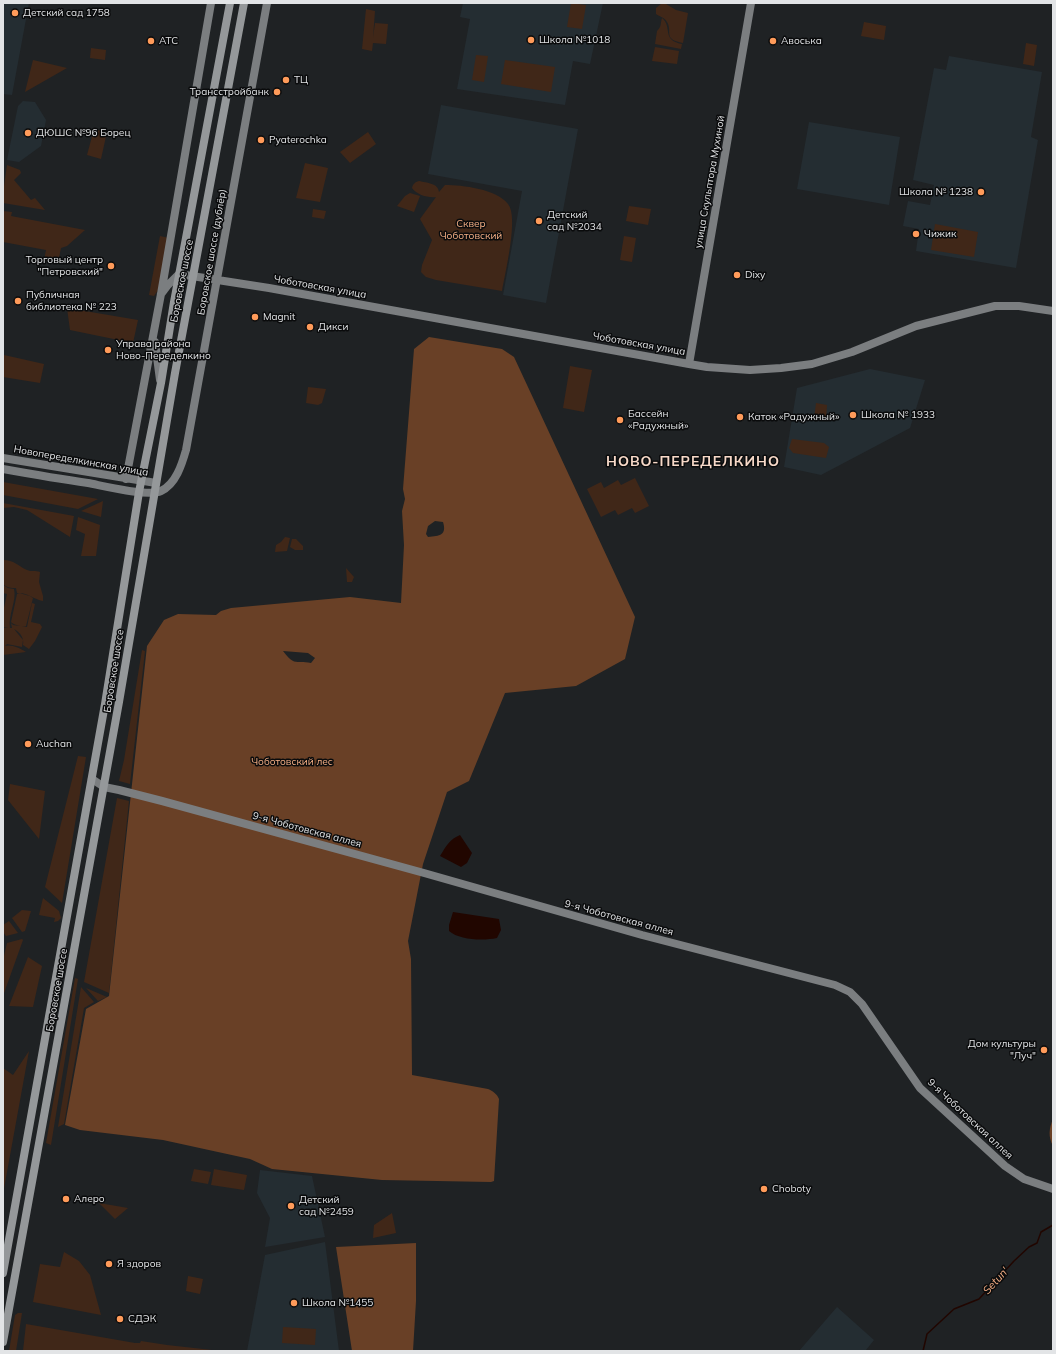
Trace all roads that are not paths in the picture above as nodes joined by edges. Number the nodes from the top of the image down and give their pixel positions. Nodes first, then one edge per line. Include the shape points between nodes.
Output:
1 (211, 3) edge
2 (230, 3) edge
3 (244, 3) edge
4 (267, 3) edge
5 (751, 3) edge
6 (179, 274) junction
7 (193, 277) junction
8 (217, 281) junction
9 (161, 294) junction
10 (1053, 311) edge
11 (154, 335) junction
12 (689, 364) junction
13 (161, 383) junction
14 (3, 458) edge
15 (3, 469) edge
16 (126, 479) junction
17 (141, 481) junction
18 (156, 483) junction
19 (139, 492) junction
20 (154, 493) junction
21 (92, 779) junction
22 (104, 788) junction
23 (1053, 1189) edge
24 (4, 1264) edge
25 (16, 1266) junction
26 (3, 1273) edge
27 (3, 1342) edge

1 - 9 street
2 - 6 main road, Боровское шоссе
3 - 7 main road, Боровское шоссе
4 - 8 street, Боровское шоссе (дублёр)
5 - 12 street, улица Скульптора Мухиной
6 - 7 street, Чоботовская улица
6 - 9 street
6 - 13 main road, Боровское шоссе
7 - 8 street, Чоботовская улица
7 - 18 main road, Боровское шоссе
8 - 12 street, Чоботовская улица
8 - 20 street, Боровское шоссе (дублёр) via 186,450 178,472 170,484 162,491
9 - 11 street
10 - 12 street, Чоботовская улица via 1019,306 995,306 916,326 852,352 812,364 750,370
11 - 13 street
11 - 16 street
13 - 17 main road, Боровское шоссе
14 - 16 street, Новопеределкинская улица
15 - 19 street, Новопеределкинская улица
16 - 17 street, Новопеределкинская улица
17 - 18 street, Новопеределкинская улица
17 - 19 main road, Боровское шоссе
18 - 20 main road, Боровское шоссе
19 - 20 street, Новопеределкинская улица
19 - 21 main road, Боровское шоссе
20 - 22 main road, Боровское шоссе
21 - 22 street
21 - 24 main road, Боровское шоссе
22 - 23 street, 9-я Чоботовская аллея via 162,801 642,935 835,985 850,992 862,1004 920,1088 1005,1166 1024,1180
22 - 25 main road, Боровское шоссе
24 - 25 street
24 - 26 main road, Боровское шоссе
25 - 27 main road, Боровское шоссе

